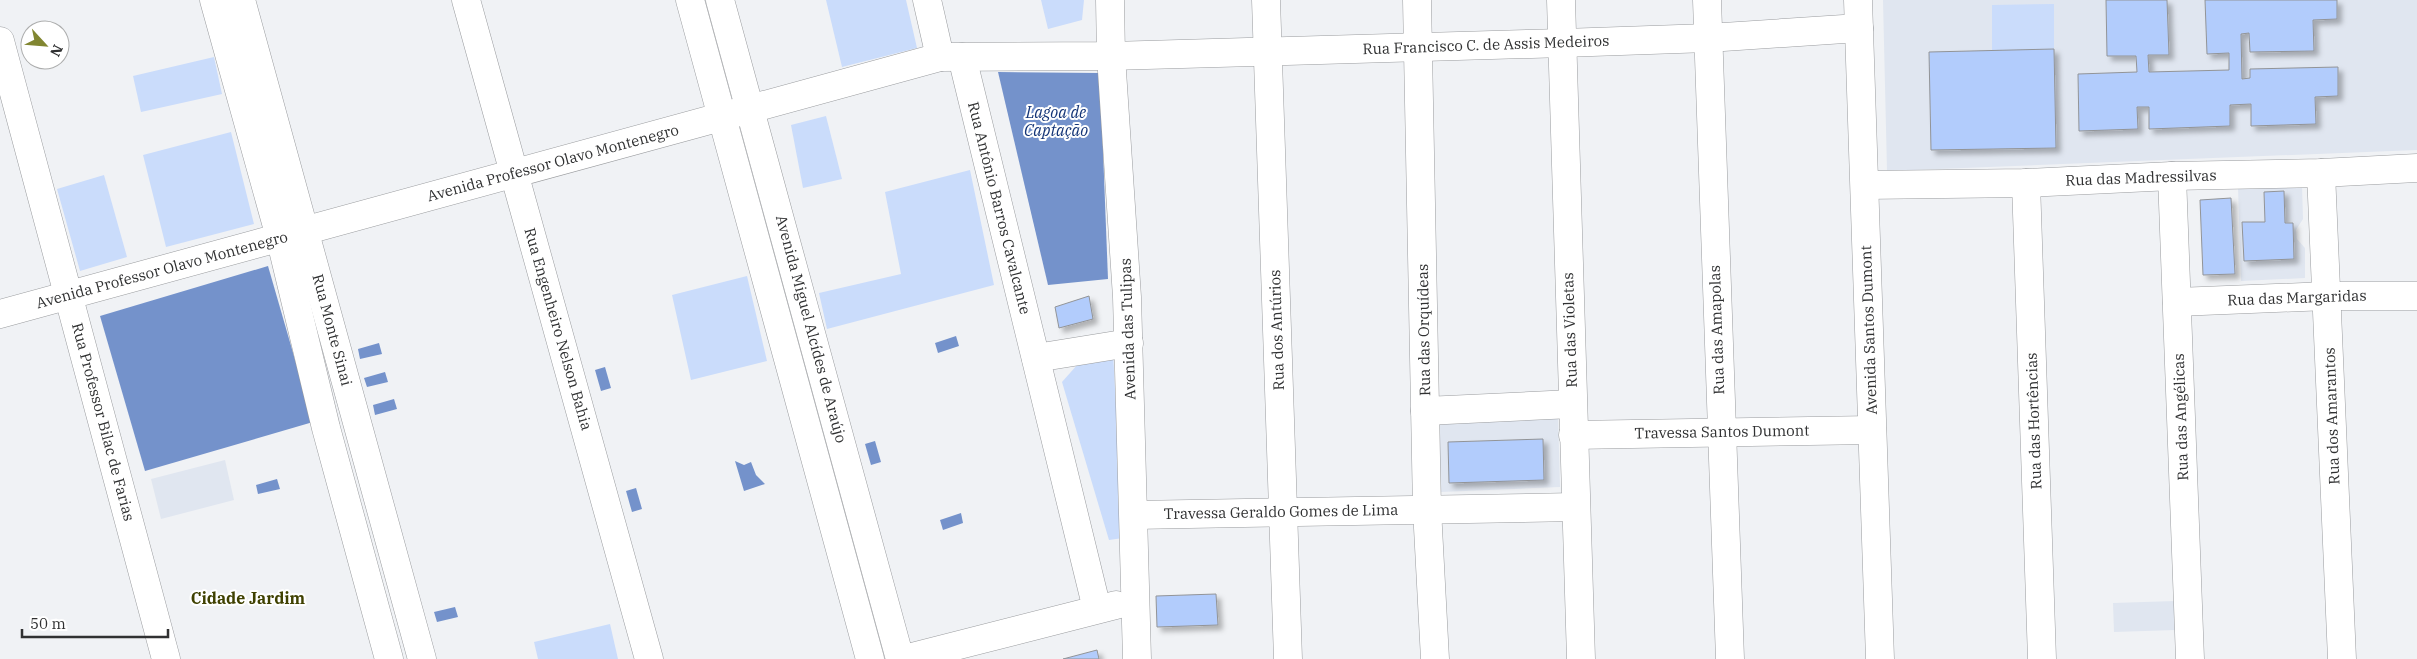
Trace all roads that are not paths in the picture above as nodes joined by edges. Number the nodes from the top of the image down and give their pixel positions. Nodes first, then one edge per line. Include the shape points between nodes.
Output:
1 (214, 0) edge
2 (242, 0) edge
3 (466, 0) edge
4 (690, 0) edge
5 (720, 0) edge
6 (926, 0) edge
7 (1110, 0) edge
8 (1266, 0) edge
9 (1417, 0) edge
10 (1561, 0) edge
11 (1707, 0) edge
12 (1858, 0) edge
13 (1859, 28) junction
14 (1708, 38) junction
15 (0, 41) edge
16 (1563, 44) junction
17 (1419, 48) junction
18 (1267, 52) junction
19 (1111, 56) junction
20 (951, 57) junction
21 (751, 109) junction
22 (722, 117) junction
23 (2417, 168) edge
24 (2321, 173) junction
25 (514, 174) junction
26 (2172, 176) junction
27 (2026, 183) junction
28 (1865, 185) junction
29 (292, 234) junction
30 (69, 295) junction
31 (2327, 296) junction
32 (2417, 296) edge
33 (2177, 302) junction
34 (0, 314) edge
35 (1129, 343) junction
36 (1036, 358) junction
37 (1572, 404) junction
38 (1425, 411) junction
39 (1872, 430) junction
40 (1721, 432) junction
41 (1573, 435) junction
42 (1574, 507) junction
43 (1427, 509) junction
44 (1283, 512) junction
45 (1134, 515) junction
46 (1136, 602) junction
47 (1097, 609) junction
48 (166, 659) edge
49 (390, 659) edge
50 (422, 659) edge
51 (649, 659) edge
52 (870, 659) edge
53 (902, 659) edge
54 (1137, 659) edge
55 (1288, 659) edge
56 (1435, 659) edge
57 (1581, 659) edge
58 (1730, 659) edge
59 (1880, 659) edge
60 (2042, 659) edge
61 (2190, 659) edge
62 (2342, 659) edge

1 - 29 street, Rua Monte Sinai
2 - 29 street, Rua Monte Sinai
3 - 25 street, Rua Engenheiro Nelson Bahia
4 - 22 street, Avenida Miguel Alcídes de Araújo
5 - 21 street, Avenida Miguel Alcídes de Araújo
6 - 20 street, Rua Antônio Barros Cavalcante
7 - 19 street, Avenida das Tulipas
8 - 18 street, Rua dos Antúrios
9 - 17 street, Rua das Orquídeas
10 - 16 street, Rua das Violetas
11 - 14 street, Rua das Amapolas
12 - 13 street, Avenida Santos Dumont
13 - 14 street, Rua Francisco C. de Assis Medeiros
13 - 28 street, Avenida Santos Dumont
14 - 16 street, Rua Francisco C. de Assis Medeiros
14 - 40 street, Rua das Amapolas
15 - 30 street, Rua Professor Bilac de Farias
16 - 17 street, Rua Francisco C. de Assis Medeiros
16 - 37 street, Rua das Violetas
17 - 18 street, Rua Francisco C. de Assis Medeiros
17 - 38 street, Rua das Orquídeas
18 - 19 street, Rua Francisco C. de Assis Medeiros
18 - 44 street, Rua dos Antúrios
19 - 20 street, Avenida Professor Olavo Montenegro
19 - 35 street, Avenida das Tulipas
20 - 21 street, Avenida Professor Olavo Montenegro
20 - 36 street, Rua Antônio Barros Cavalcante
21 - 22 street, Avenida Professor Olavo Montenegro
21 - 53 street, Avenida Miguel Alcídes de Araújo
22 - 25 street, Avenida Professor Olavo Montenegro
22 - 52 street, Avenida Miguel Alcídes de Araújo
23 - 24 street, Rua das Madressilvas
24 - 26 street, Rua das Madressilvas
24 - 31 street, Rua dos Amarantos
25 - 29 street, Avenida Professor Olavo Montenegro
25 - 51 street, Rua Engenheiro Nelson Bahia
26 - 27 street, Rua das Madressilvas
26 - 33 street, Rua das Angélicas
27 - 28 street, Rua das Madressilvas
27 - 60 street, Rua das Hortências
28 - 39 street, Avenida Santos Dumont
29 - 30 street, Avenida Professor Olavo Montenegro
29 - 49 street, Rua Monte Sinai via 326,428
29 - 50 street, Rua Monte Sinai
30 - 34 street, Avenida Professor Olavo Montenegro
30 - 48 street, Rua Professor Bilac de Farias
31 - 32 street, Rua das Margaridas
31 - 33 street, Rua das Margaridas
31 - 62 street, Rua dos Amarantos
33 - 61 street, Rua das Angélicas
35 - 36 street
35 - 45 street, Avenida das Tulipas
36 - 47 street, Rua Antônio Barros Cavalcante
37 - 38 street
37 - 41 street, Rua das Violetas
38 - 43 street, Rua das Orquídeas
39 - 40 street, Travessa Santos Dumont
39 - 59 street, Avenida Santos Dumont
40 - 41 street, Travessa Santos Dumont
40 - 58 street, Rua das Amapolas
41 - 42 street, Rua das Violetas
42 - 43 street, Travessa Geraldo Gomes de Lima
42 - 57 street, Rua das Violetas
43 - 44 street, Travessa Geraldo Gomes de Lima
43 - 56 street, Rua das Orquídeas
44 - 45 street, Travessa Geraldo Gomes de Lima
44 - 55 street, Rua dos Antúrios
45 - 46 street, Avenida das Tulipas
46 - 47 street
46 - 54 street, Avenida das Tulipas
47 - 53 street

